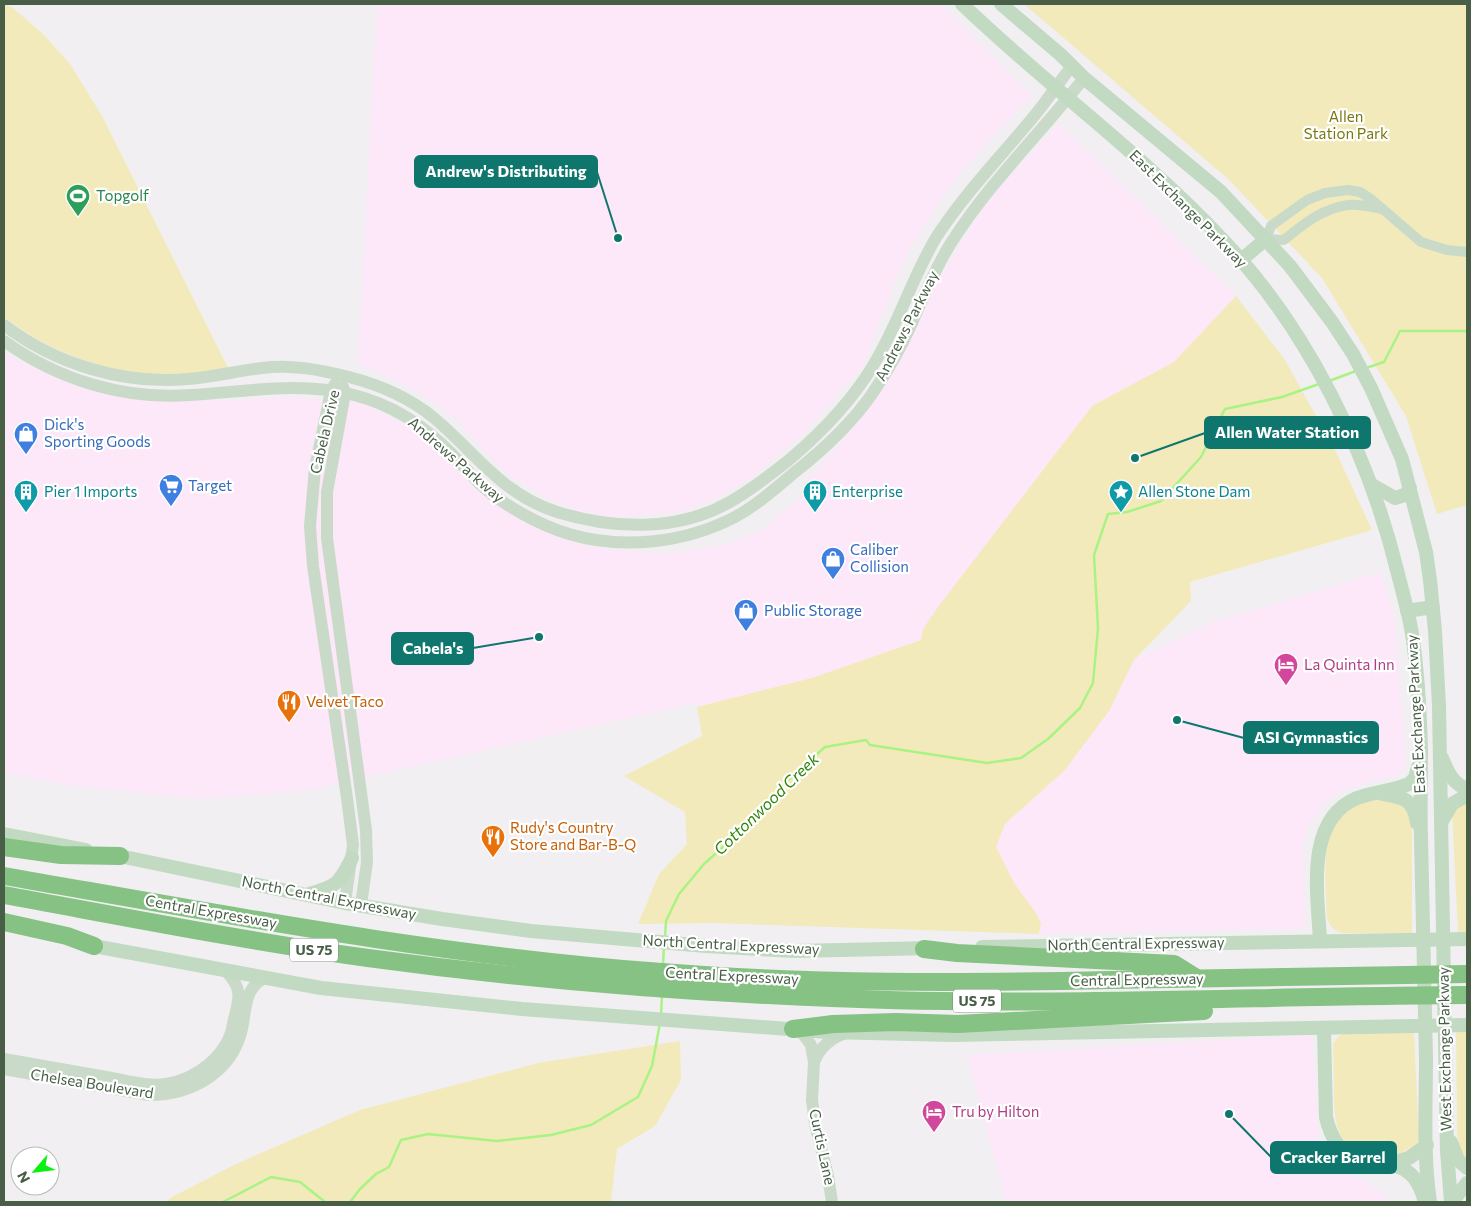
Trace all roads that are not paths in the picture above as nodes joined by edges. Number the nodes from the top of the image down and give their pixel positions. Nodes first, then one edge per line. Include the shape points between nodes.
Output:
1 (962, 4) edge
2 (1001, 4) edge
3 (1072, 66) junction
4 (1084, 78) junction
5 (1056, 87) junction
6 (1069, 98) junction
7 (1382, 209) junction
8 (946, 224) junction
9 (958, 233) junction
10 (1266, 239) junction
11 (1467, 252) edge
12 (1242, 260) junction
13 (898, 318) junction
14 (4, 324) edge
15 (912, 324) junction
16 (4, 341) edge
17 (35, 346) junction
18 (28, 357) junction
19 (340, 375) junction
20 (331, 391) junction
21 (345, 393) junction
22 (806, 445) junction
23 (816, 456) junction
24 (467, 470) junction
25 (1372, 485) junction
26 (1410, 488) junction
27 (544, 506) junction
28 (633, 526) junction
29 (634, 543) junction
30 (1433, 607) junction
31 (1407, 611) junction
32 (1421, 751) junction
33 (1439, 752) junction
34 (1467, 789) edge
35 (1377, 793) junction
36 (1467, 795) edge
37 (1441, 822) junction
38 (4, 834) edge
39 (1421, 837) junction
40 (4, 846) edge
41 (120, 856) junction
42 (352, 858) junction
43 (4, 876) edge
44 (4, 895) edge
45 (305, 895) junction
46 (1442, 896) joint
47 (1422, 900) joint
48 (345, 902) junction
49 (361, 905) junction
50 (4, 922) edge
51 (4, 931) edge
52 (1467, 939) edge
53 (1320, 941) junction
54 (94, 946) junction
55 (924, 949) junction
56 (226, 972) junction
57 (1467, 974) edge
58 (623, 977) junction
59 (264, 978) junction
60 (1199, 979) junction
61 (702, 983) junction
62 (1467, 994) edge
63 (1253, 998) junction
64 (1467, 1025) edge
65 (793, 1029) junction
66 (1324, 1029) junction
67 (846, 1033) junction
68 (4, 1059) edge
69 (814, 1062) junction
70 (4, 1069) edge
71 (1447, 1130) junction
72 (1427, 1145) junction
73 (1386, 1164) junction
74 (1467, 1168) edge
75 (1467, 1183) edge
76 (832, 1202) edge
77 (1426, 1202) edge
78 (1430, 1202) edge
79 (1452, 1202) edge

1 - 5 main road, East Exchange Parkway
2 - 3 main road, East Exchange Parkway
3 - 4 main road, East Exchange Parkway
3 - 5 street, Andrews Parkway
4 - 6 street, Andrews Parkway
4 - 10 main road, East Exchange Parkway via 1221,192
5 - 6 main road, East Exchange Parkway
5 - 8 street, Andrews Parkway
6 - 9 street, Andrews Parkway via 990,190
6 - 12 main road, East Exchange Parkway via 1168,185
7 - 10 street via 1341,206 1314,217 1284,240
7 - 10 street via 1360,192 1325,193 1295,207 1271,226
7 - 11 street via 1421,242
8 - 9 street
8 - 13 street, Andrews Parkway via 917,272
9 - 15 street, Andrews Parkway via 932,277
10 - 12 main road
10 - 26 main road, East Exchange Parkway via 1332,322 1366,380 1402,459
12 - 25 main road, East Exchange Parkway via 1301,343 1353,440
13 - 15 street
13 - 22 street, Andrews Parkway via 861,385
14 - 17 street, Andrews Parkway
15 - 23 street, Andrews Parkway via 870,396
16 - 18 street, Andrews Parkway
17 - 18 street
17 - 19 street, Andrews Parkway via 73,363 145,380 188,379 265,367 295,367
18 - 20 street, Andrews Parkway via 103,389 143,395 189,396 293,387
19 - 20 street, Cabela Drive
19 - 21 street, Cabela Drive
19 - 27 street, Andrews Parkway via 364,381 413,403 438,422 491,474
20 - 21 street, Andrews Parkway
20 - 42 street, Cabela Drive via 315,468 310,526 313,566 349,808
21 - 24 street, Andrews Parkway via 386,405 409,417
21 - 49 street, Cabela Drive via 327,492 326,538 366,830 367,862
22 - 23 street
22 - 28 street, Andrews Parkway via 764,480 725,505 681,521
23 - 29 street, Andrews Parkway via 733,518 685,537
24 - 27 street via 478,471 500,490 528,507
24 - 29 street, Andrews Parkway via 482,486 511,507 550,527 593,539
25 - 26 main road via 1394,498 1401,498
25 - 31 main road, East Exchange Parkway
26 - 30 main road, East Exchange Parkway via 1426,552
27 - 28 street, Andrews Parkway via 593,521
28 - 29 street
30 - 31 main road
30 - 33 main road, East Exchange Parkway
31 - 32 main road, East Exchange Parkway via 1416,667
32 - 35 main road via 1418,771 1409,784
32 - 39 main road, East Exchange Parkway
33 - 34 main road via 1454,782
33 - 37 main road, East Exchange Parkway
35 - 39 main road via 1399,797 1411,804
35 - 53 main road via 1357,798 1344,806 1323,835 1318,854
36 - 37 main road via 1452,804
37 - 46 main road, East Exchange Parkway
38 - 41 main road, North Central Expressway
39 - 47 main road, East Exchange Parkway
40 - 41 highway via 61,855
41 - 45 main road, North Central Expressway
42 - 45 main road via 339,882
42 - 48 street, Cabela Drive
43 - 58 highway, Central Expressway / US 75 via 336,933
44 - 58 highway, Central Expressway / US 75 via 364,957 486,973
45 - 48 main road, North Central Expressway
46 - 71 main road, West Exchange Parkway
47 - 72 main road, West Exchange Parkway
48 - 49 main road, North Central Expressway
49 - 55 main road, North Central Expressway via 516,930 706,946 795,951
50 - 54 highway via 67,936
51 - 54 main road
52 - 53 main road, North Central Expressway
53 - 55 main road, North Central Expressway
54 - 56 main road
55 - 60 highway via 1174,964
56 - 59 main road
56 - 68 street, Chelsea Boulevard via 235,981 239,992 232,1029 212,1062 190,1077 152,1085
57 - 60 highway, Central Expressway / US 75
58 - 61 highway, Central Expressway / US 75
59 - 65 main road via 454,1003
59 - 70 street, Chelsea Boulevard via 256,982 248,993 241,1031 232,1052 223,1066 195,1087 149,1095
60 - 61 highway, Central Expressway / US 75
61 - 63 highway, Central Expressway / US 75 via 906,1001
62 - 63 highway, Central Expressway / US 75
63 - 65 highway via 1206,1010 958,1024 833,1024
64 - 66 main road
65 - 67 main road
65 - 69 street, Curtis Lane via 807,1038
66 - 67 main road via 952,1035
66 - 73 main road via 1329,1129 1352,1157 1362,1162
67 - 69 street via 826,1043
69 - 76 street, Curtis Lane via 815,1124
71 - 74 main road via 1458,1160
71 - 79 main road, West Exchange Parkway
72 - 73 main road via 1409,1158
72 - 78 main road, West Exchange Parkway
73 - 77 main road via 1410,1173
75 - 79 main road

